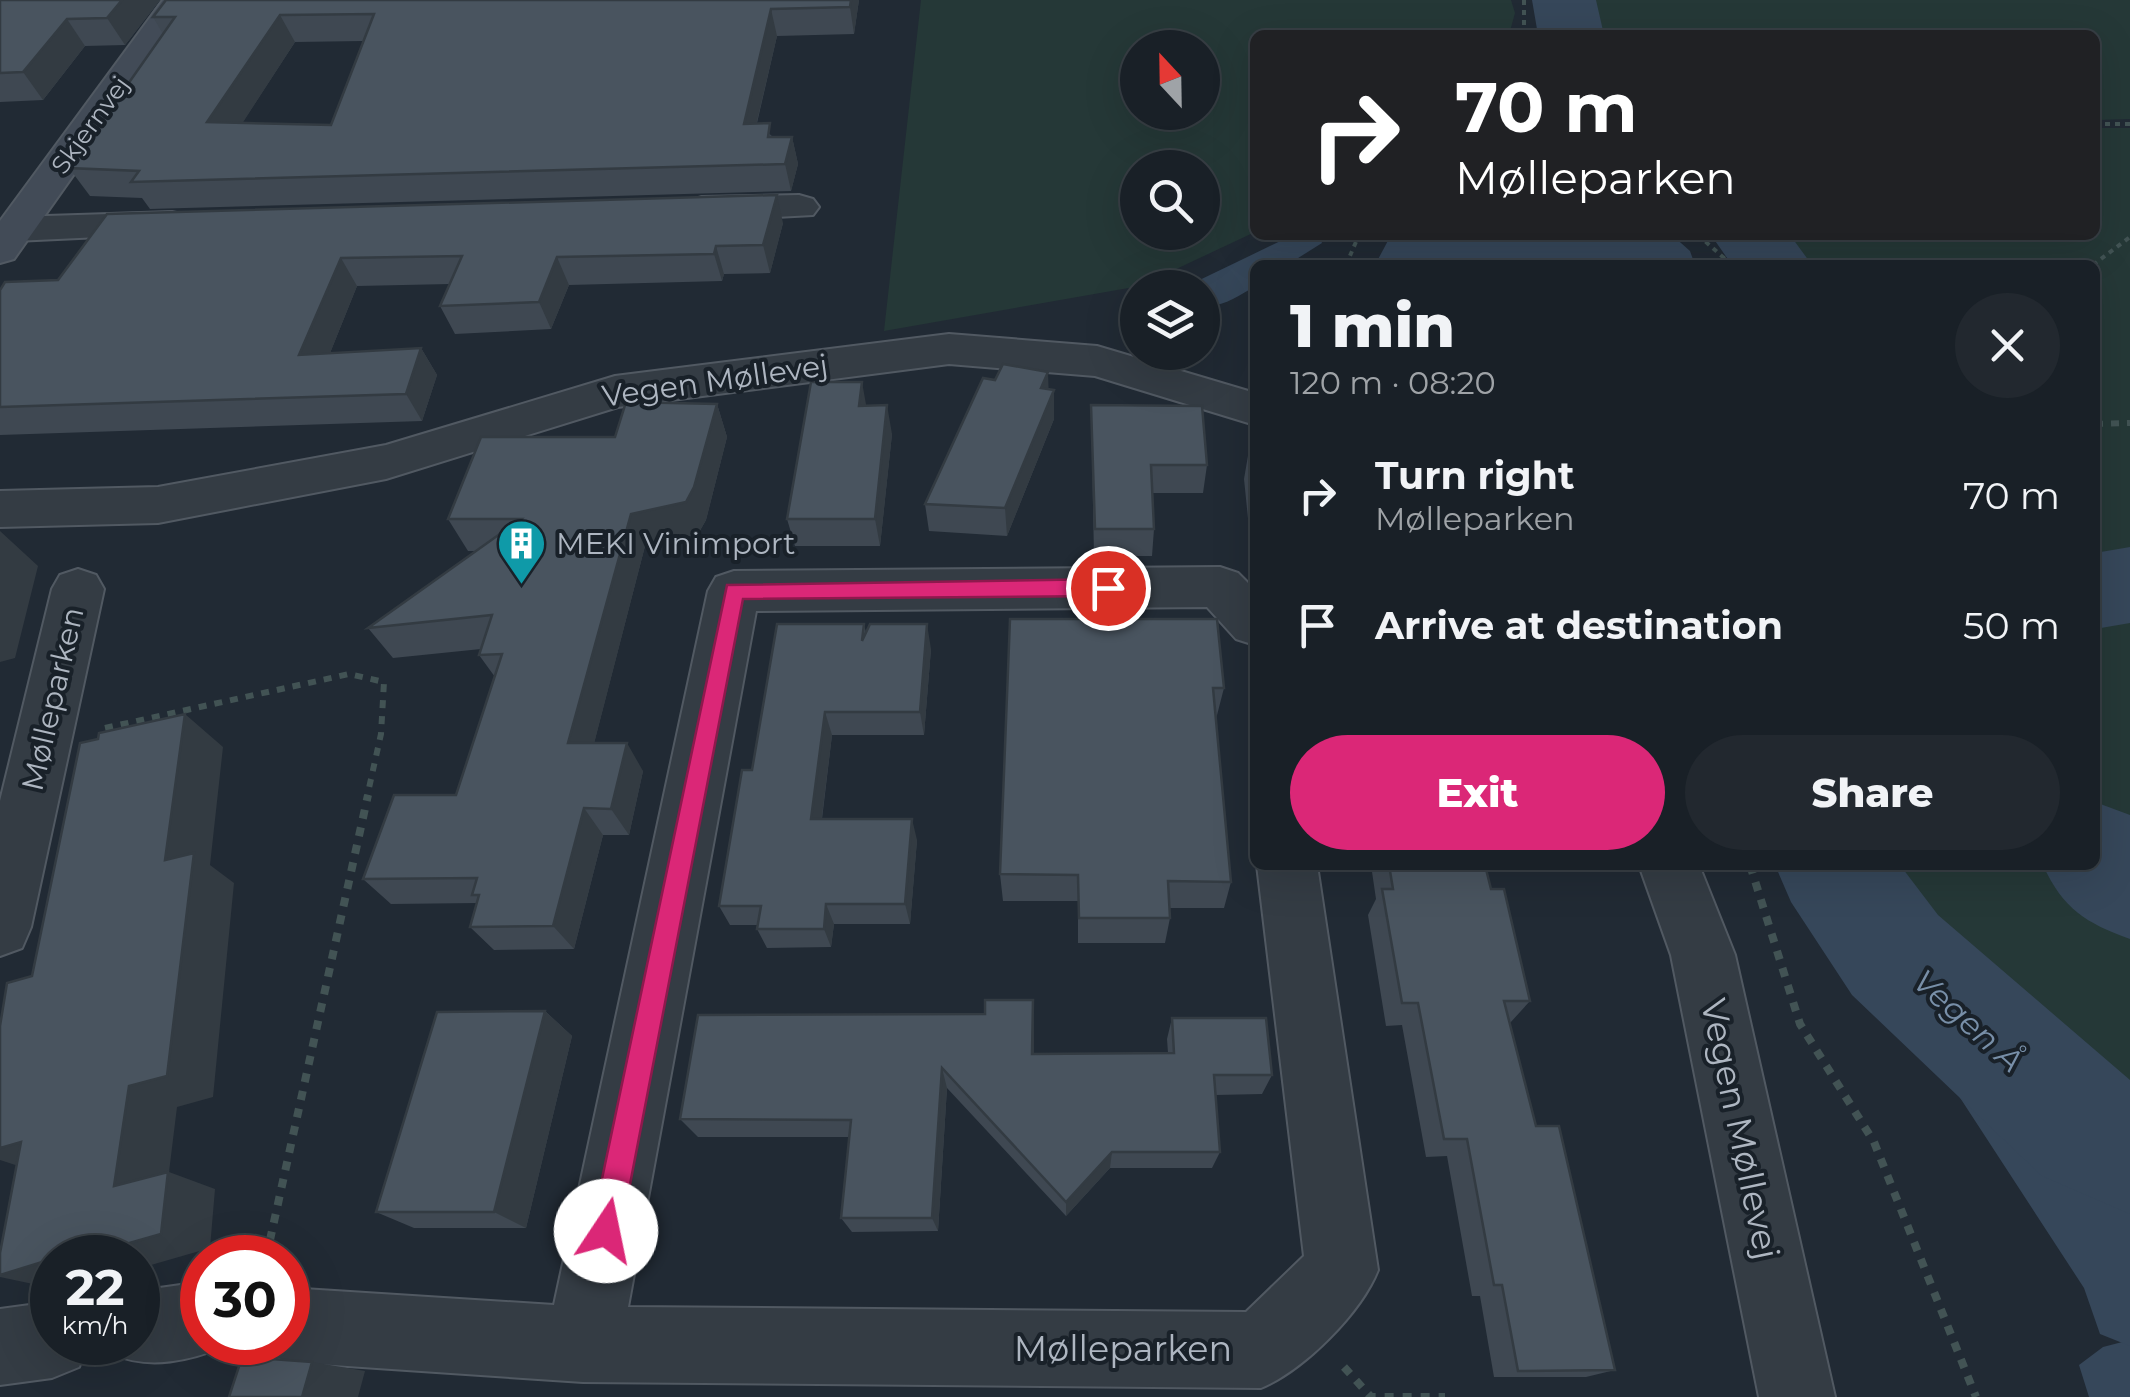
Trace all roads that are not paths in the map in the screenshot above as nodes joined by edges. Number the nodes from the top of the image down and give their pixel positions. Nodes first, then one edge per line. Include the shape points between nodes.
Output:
1 (180, 1) edge
2 (210, 1) edge
3 (800, 207) dead end
4 (662, 210) edge
5 (211, 223) edge
6 (8, 239) edge
7 (1250, 407) edge
8 (0, 509) edge
9 (78, 588) dead end
10 (1250, 619) edge
11 (1288, 870) edge
12 (1671, 870) edge
13 (0, 926) edge
14 (310, 1325) edge
15 (30, 1343) edge
16 (584, 1344) junction
17 (0, 1347) edge
18 (1796, 1397) edge

1 - 2 street
1 - 6 street, Skjernvej
3 - 4 street
5 - 6 street
7 - 8 street, Vegen Møllevej via 1097,361 949,349 615,392 386,462 158,505
9 - 13 street, Mølleparken
10 - 16 street via 1220,587 734,591
11 - 16 street, Mølleparken via 1342,1270 1261,1350
12 - 18 street, Vegen Møllevej via 1703,955
14 - 16 street, Mølleparken
15 - 17 street

